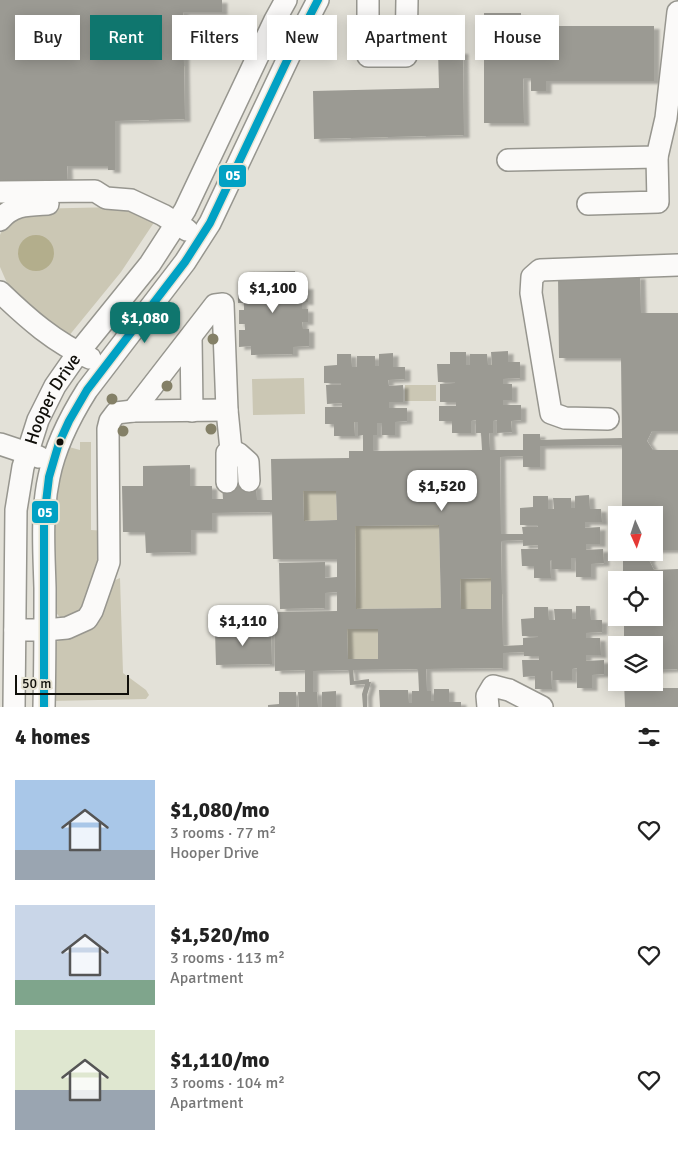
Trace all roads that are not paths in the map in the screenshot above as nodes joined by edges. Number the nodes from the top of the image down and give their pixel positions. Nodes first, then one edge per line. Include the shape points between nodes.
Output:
1 (286, 0) edge
2 (318, 0) edge
3 (368, 0) edge
4 (407, 0) edge
5 (678, 12) edge
6 (675, 56) edge
7 (657, 157) junction
8 (508, 160) dead end
9 (0, 192) edge
10 (106, 198) junction
11 (588, 204) dead end
12 (0, 220) edge
13 (176, 224) junction
14 (200, 238) junction
15 (678, 264) edge
16 (0, 292) edge
17 (191, 337) junction
18 (78, 353) junction
19 (106, 365) junction
20 (227, 410) junction
21 (133, 411) junction
22 (192, 411) junction
23 (608, 418) dead end
24 (0, 444) edge
25 (231, 450) junction
26 (27, 453) junction
27 (53, 462) junction
28 (249, 481) dead end
29 (227, 482) dead end
30 (15, 630) junction
31 (45, 630) junction
32 (14, 707) edge
33 (44, 707) edge
34 (488, 707) edge
35 (542, 707) edge

1 - 13 street, Hooper Drive
2 - 14 street, Hooper Drive
3 - 4 street via 368,56 406,56
5 - 6 street
6 - 7 street
7 - 8 street
7 - 11 street via 658,202
9 - 10 street via 95,191
10 - 12 street via 99,203 22,205 6,212
10 - 13 street via 131,200
13 - 14 street
13 - 18 street, Hooper Drive via 150,264
14 - 19 street, Hooper Drive
15 - 23 street via 540,270 532,277 531,293 551,413 565,418
16 - 18 street via 25,316
17 - 20 street via 215,305 223,304
17 - 21 street
17 - 22 street
18 - 19 street
18 - 26 street, Hooper Drive via 38,420
19 - 27 street, Hooper Drive via 73,412
20 - 22 street
20 - 25 street
21 - 22 street
21 - 31 street via 116,413 108,429 109,562 92,611 87,620 78,624
24 - 26 street
25 - 28 street via 248,462
25 - 29 street via 227,453
26 - 27 street
26 - 30 street, Hooper Drive via 16,510
27 - 31 street, Hooper Drive via 43,514
30 - 31 street
30 - 32 street, Hooper Drive
31 - 33 street, Hooper Drive
34 - 35 street via 487,696 493,686 509,690

